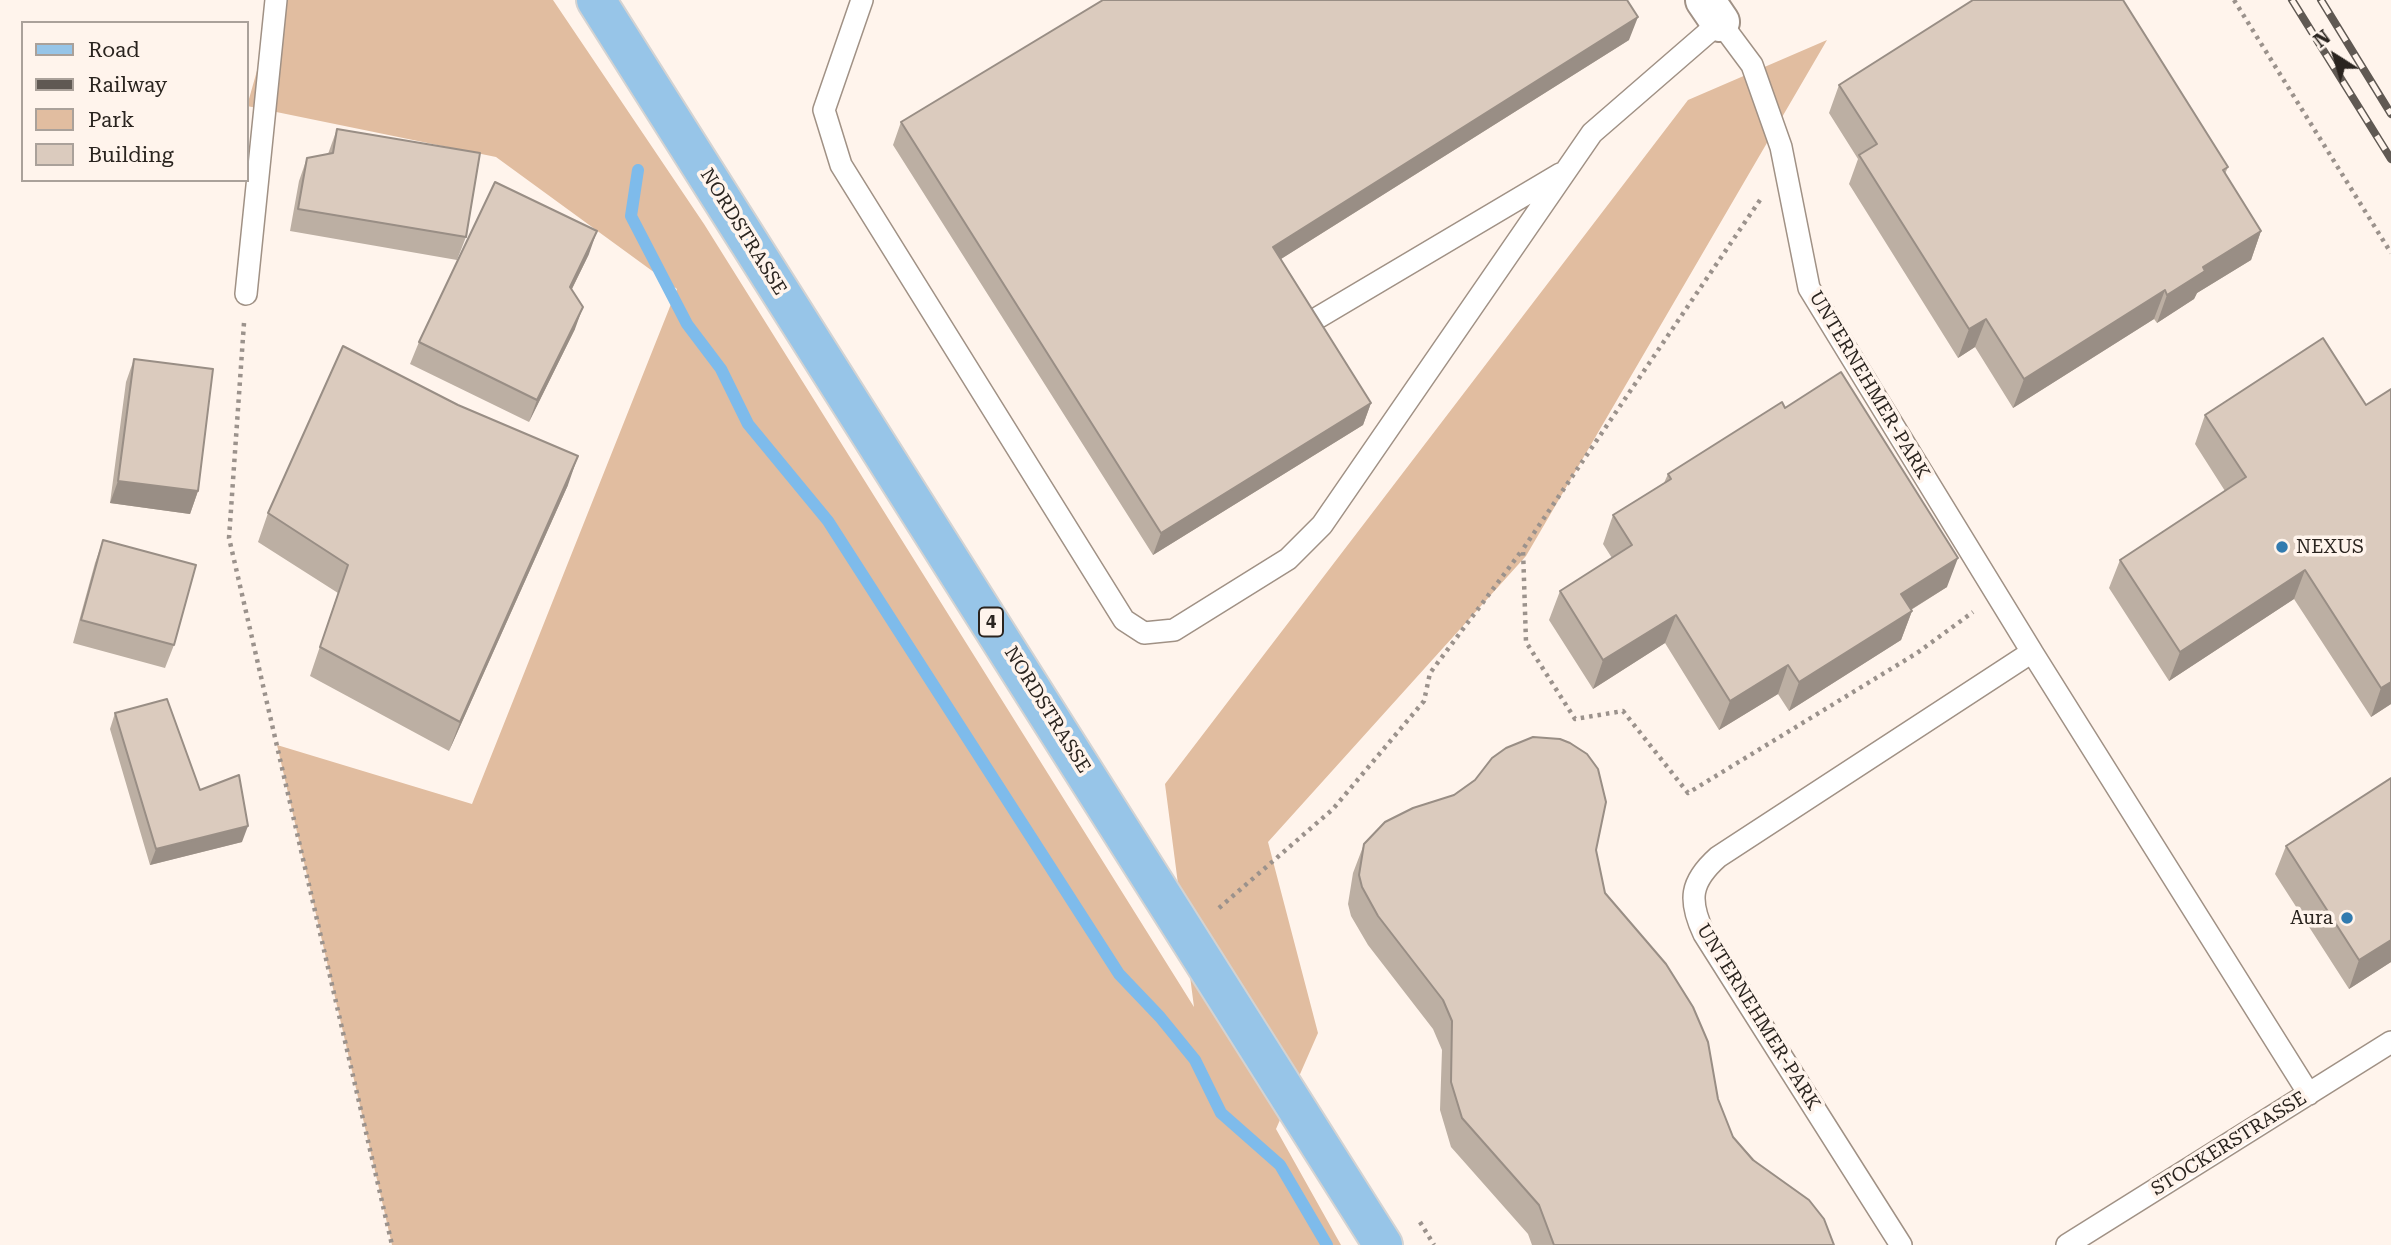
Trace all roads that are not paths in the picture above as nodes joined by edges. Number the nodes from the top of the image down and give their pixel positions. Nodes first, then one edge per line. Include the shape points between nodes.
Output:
1 (276, 0) edge
2 (596, 0) edge
3 (862, 0) edge
4 (1713, 11) edge
5 (1568, 169) junction
6 (246, 295) road end
7 (1319, 317) edge
8 (2032, 652) junction
9 (2391, 1042) edge
10 (2309, 1094) junction
11 (1383, 1245) edge
12 (1900, 1245) edge
13 (2067, 1245) edge

1 - 6 lane
2 - 11 main road, NORDSTRASSE / 4
3 - 5 lane via 824,110 841,164 1124,620 1144,633 1174,630 1288,559 1322,525
4 - 5 lane via 1592,133
4 - 8 lane, UNTERNEHMER-PARK via 1752,65 1784,163 1809,288
5 - 7 lane
8 - 10 lane, UNTERNEHMER-PARK
8 - 12 lane, UNTERNEHMER-PARK via 1718,857 1700,873 1693,898 1704,934
9 - 10 lane, STOCKERSTRASSE
10 - 13 lane, STOCKERSTRASSE

